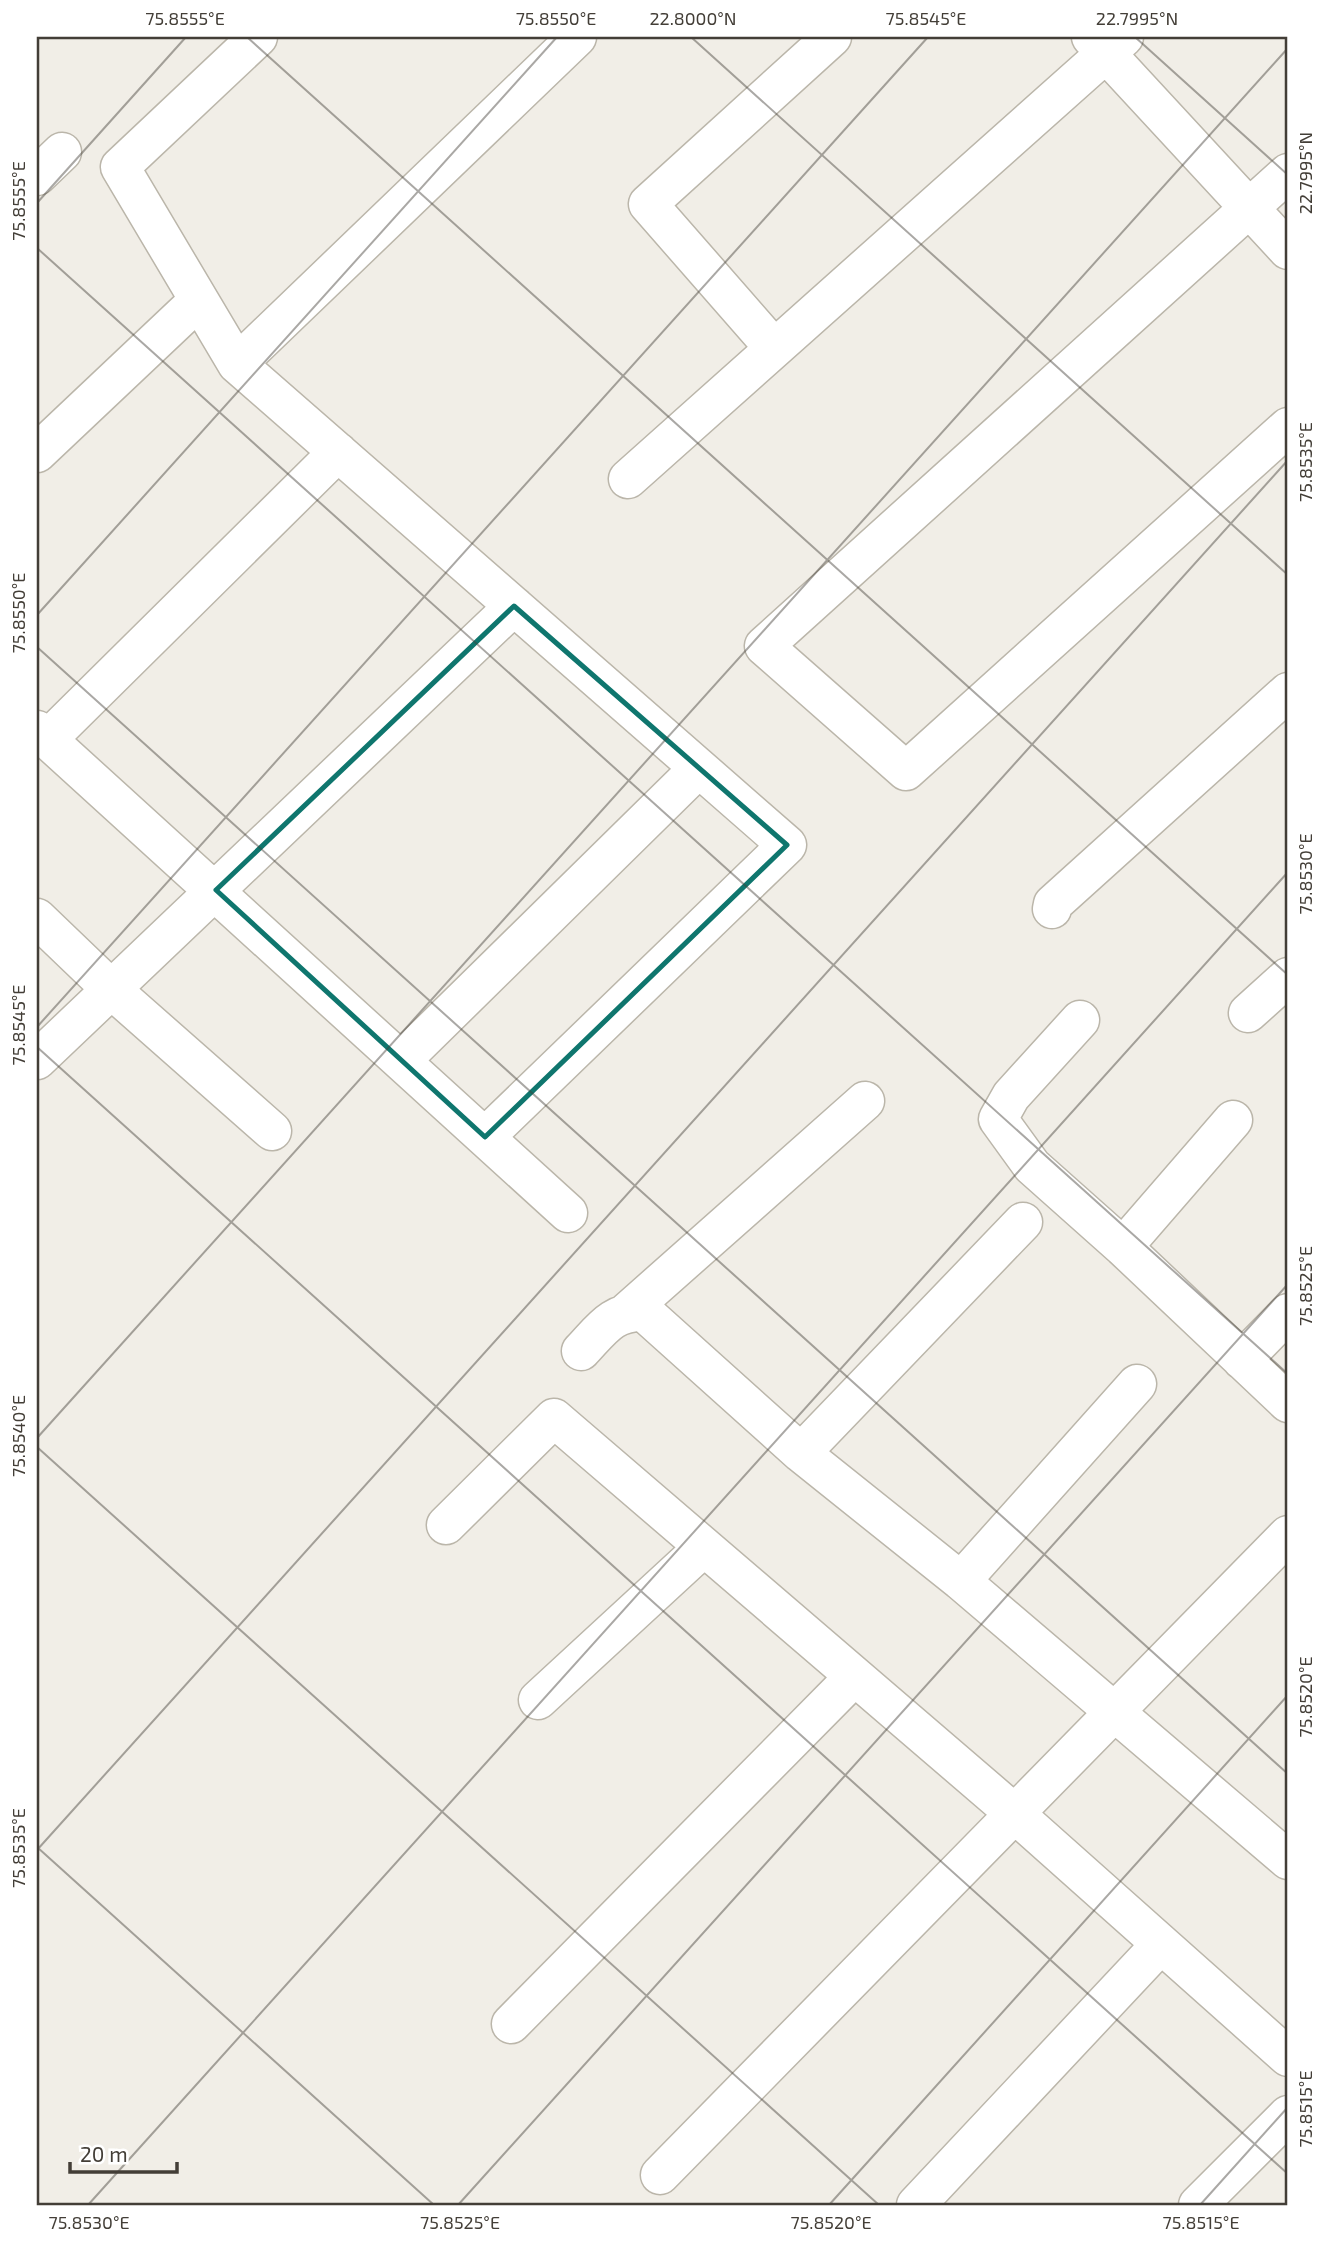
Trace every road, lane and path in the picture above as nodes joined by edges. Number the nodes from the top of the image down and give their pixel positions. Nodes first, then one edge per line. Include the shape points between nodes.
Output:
1 (258, 37) edge
2 (577, 37) edge
3 (832, 37) edge
4 (1107, 42) edge
5 (1288, 173) edge
6 (1250, 208) junction
7 (1288, 250) edge
8 (199, 300) junction
9 (774, 348) junction
10 (237, 364) junction
11 (1288, 427) edge
12 (338, 452) junction
13 (37, 453) edge
14 (628, 478) dead end
15 (514, 606) junction
16 (1288, 692) edge
17 (42, 735) edge
18 (699, 768) junction
19 (216, 890) junction
20 (1052, 909) dead end
21 (37, 918) edge
22 (1288, 977) edge
23 (111, 989) junction
24 (1248, 1013) dead end
25 (1080, 1020) dead end
26 (37, 1060) edge
27 (402, 1060) junction
28 (865, 1101) dead end
29 (1233, 1121) dead end
30 (272, 1131) dead end
31 (485, 1137) junction
32 (568, 1213) dead end
33 (1023, 1222) dead end
34 (1123, 1247) junction
35 (627, 1312) junction
36 (1288, 1313) edge
37 (581, 1351) dead end
38 (1242, 1360) junction
39 (1137, 1384) dead end
40 (1288, 1403) edge
41 (801, 1453) junction
42 (446, 1525) dead end
43 (1288, 1535) edge
44 (704, 1547) junction
45 (961, 1581) junction
46 (853, 1678) junction
47 (538, 1700) dead end
48 (1114, 1711) junction
49 (1014, 1813) junction
50 (1282, 1843) edge
51 (1161, 1944) junction
52 (511, 2024) dead end
53 (1288, 2057) edge
54 (1288, 2115) edge
55 (660, 2175) dead end
56 (916, 2205) edge
57 (1198, 2205) edge

1 - 8 street via 120,167
2 - 10 street
3 - 9 street via 648,204
4 - 6 street
4 - 9 street
5 - 6 street
6 - 7 street
6 - 11 street via 764,646 906,771
8 - 10 street
8 - 13 street
9 - 14 street
10 - 12 street
12 - 15 street
12 - 17 street
15 - 18 street
15 - 19 street
16 - 20 street via 1052,904
17 - 19 street
18 - 27 street
18 - 31 street via 787,845
19 - 23 street
19 - 27 street
21 - 23 street
22 - 24 street
23 - 26 street
23 - 30 street
25 - 34 street via 1011,1096 998,1119 1032,1166
27 - 31 street
28 - 35 street
29 - 34 street
31 - 32 street
33 - 41 street
34 - 38 street
35 - 37 street via 610,1320
35 - 41 street via 644,1312
36 - 38 street
38 - 40 street
39 - 45 street
41 - 45 street
42 - 44 street via 554,1418
43 - 48 street
44 - 46 street
44 - 47 street
45 - 48 street
46 - 49 street
46 - 52 street
48 - 49 street
48 - 50 street
49 - 51 street
49 - 55 street
51 - 53 street
51 - 56 street
54 - 57 street

